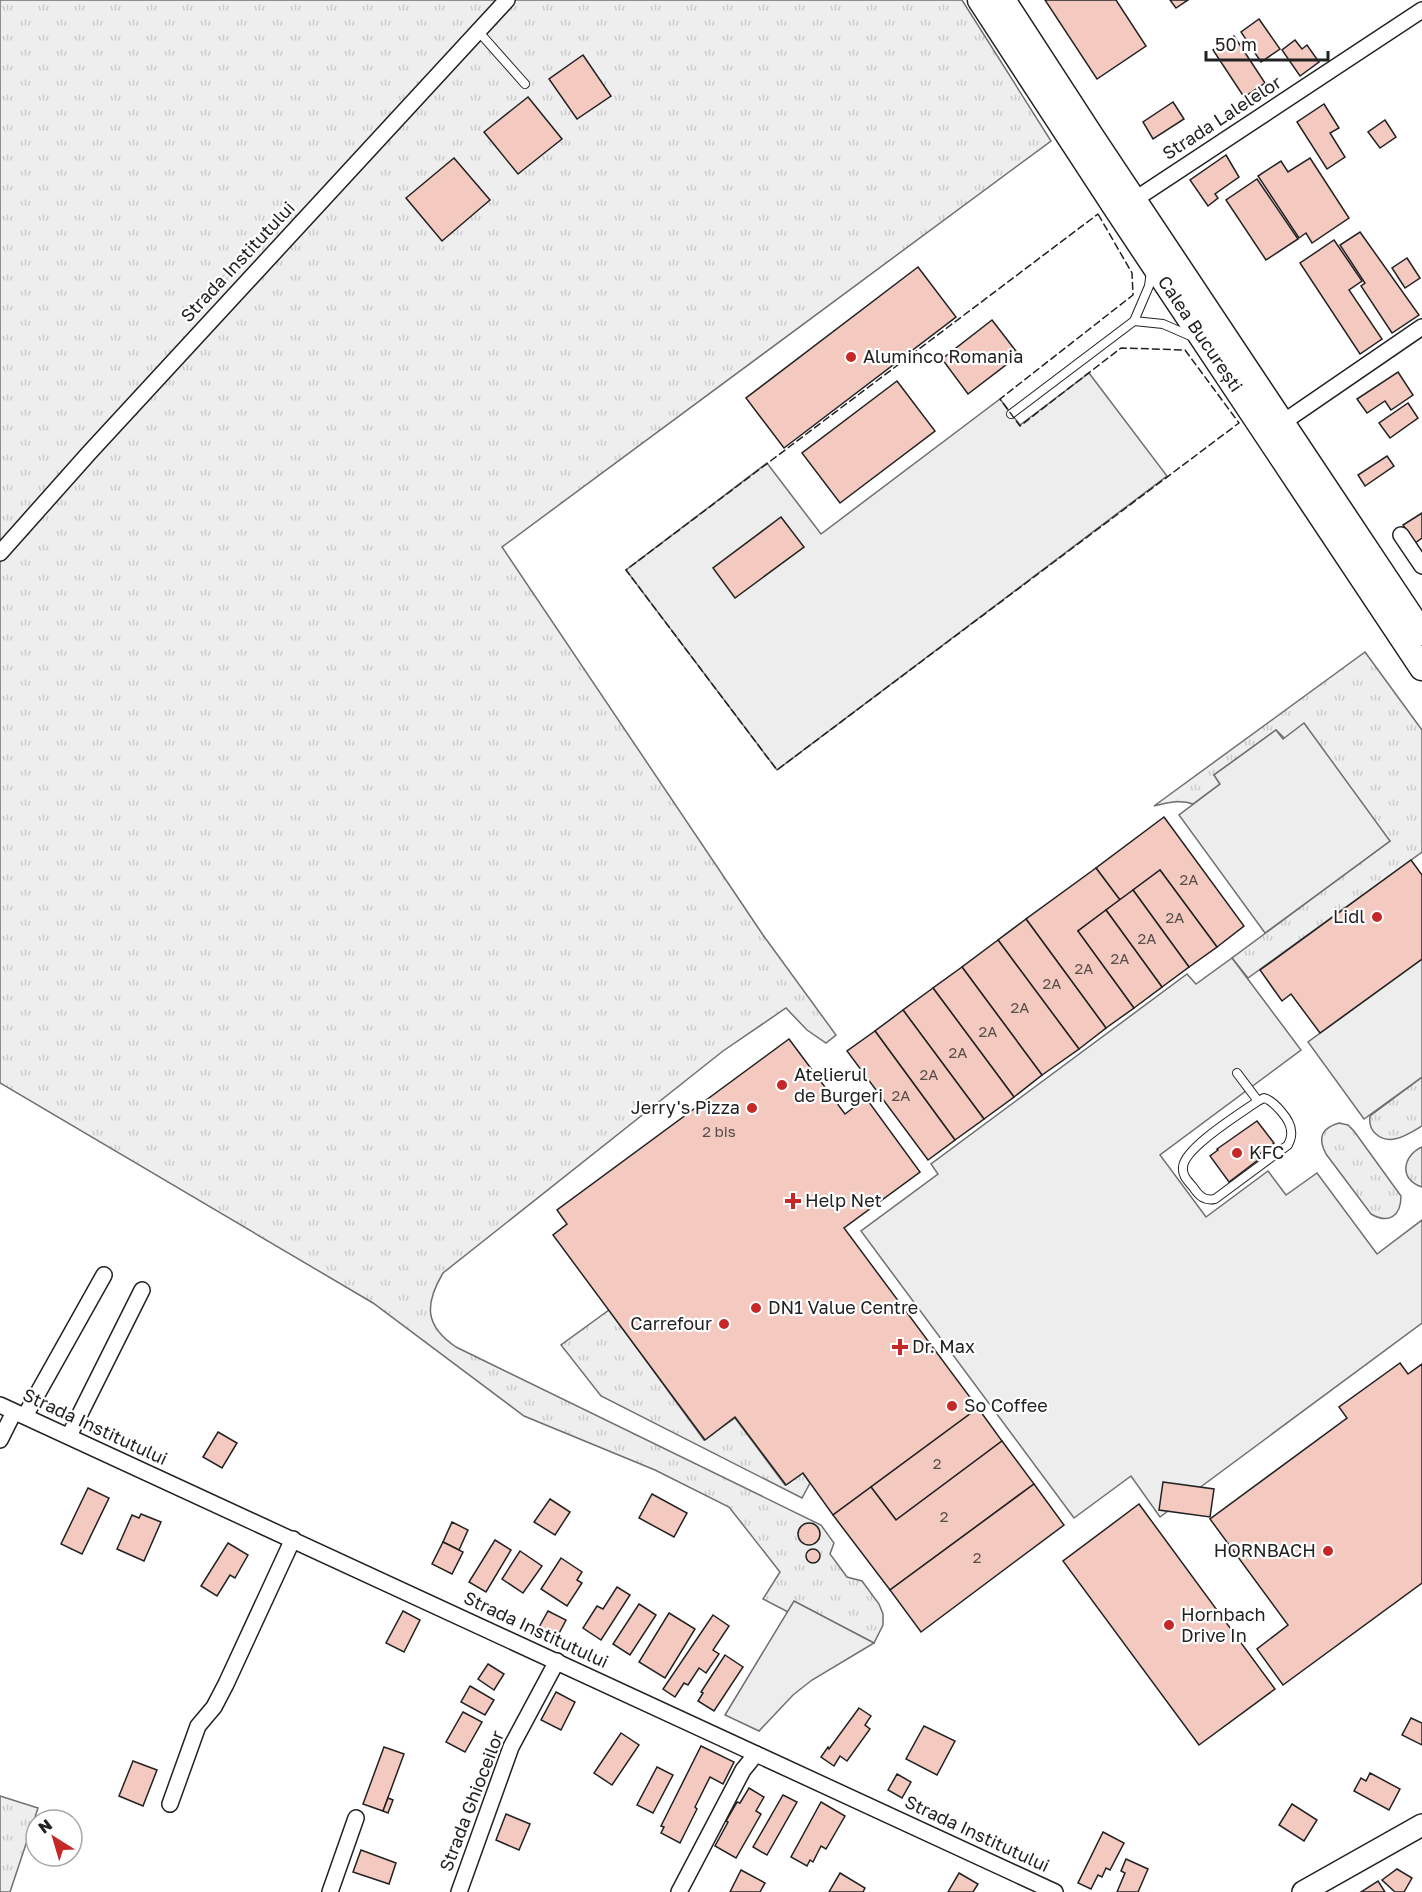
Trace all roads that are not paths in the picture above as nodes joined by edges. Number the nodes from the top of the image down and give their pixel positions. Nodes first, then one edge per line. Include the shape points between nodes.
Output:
1 (507, 0) edge
2 (980, 0) edge
3 (1003, 0) edge
4 (1422, 10) edge
5 (478, 31) junction
6 (525, 84) dead end
7 (1134, 200) junction
8 (1147, 255) junction
9 (1134, 321) junction
10 (1422, 327) edge
11 (1206, 343) junction
12 (1011, 414) dead end
13 (1282, 423) junction
14 (1401, 535) dead end
15 (0, 553) edge
16 (1422, 566) edge
17 (1419, 651) edge
18 (1422, 681) edge
19 (1237, 1073) dead end
20 (1258, 1101) junction
21 (104, 1275) dead end
22 (142, 1290) dead end
23 (0, 1405) edge
24 (20, 1414) junction
25 (69, 1436) junction
26 (0, 1440) edge
27 (293, 1539) junction
28 (557, 1661) junction
29 (756, 1754) junction
30 (170, 1804) dead end
31 (356, 1818) dead end
32 (1422, 1825) edge
33 (330, 1892) edge
34 (459, 1892) edge
35 (679, 1892) edge
36 (1056, 1892) edge
37 (1304, 1892) edge

1 - 5 street, Strada Institutului
2 - 8 highway, Calea București
3 - 7 highway, Calea București
4 - 7 street, Strada Lalelelor
5 - 6 lane
5 - 15 street, Strada Institutului
7 - 13 highway, Calea București
8 - 9 lane via 1149,286
8 - 11 highway, Calea București
9 - 11 lane via 1163,324
9 - 12 lane
10 - 13 street
11 - 17 highway, Calea București
13 - 17 highway, Calea București
14 - 16 street
17 - 18 highway
19 - 20 lane
20 - 20 lane via 1193,1149 1185,1160 1184,1177 1201,1197 1215,1199 1288,1145 1289,1124 1271,1101
21 - 24 street
22 - 25 street
23 - 24 street, Strada Institutului
24 - 25 street, Strada Institutului
24 - 26 street
25 - 27 street, Strada Institutului
27 - 28 street, Strada Institutului
27 - 30 street via 226,1684 198,1726
28 - 29 street, Strada Institutului
28 - 34 street, Strada Ghioceilor via 511,1747
29 - 35 street via 743,1770
29 - 36 street, Strada Institutului
31 - 33 street
32 - 37 main road

